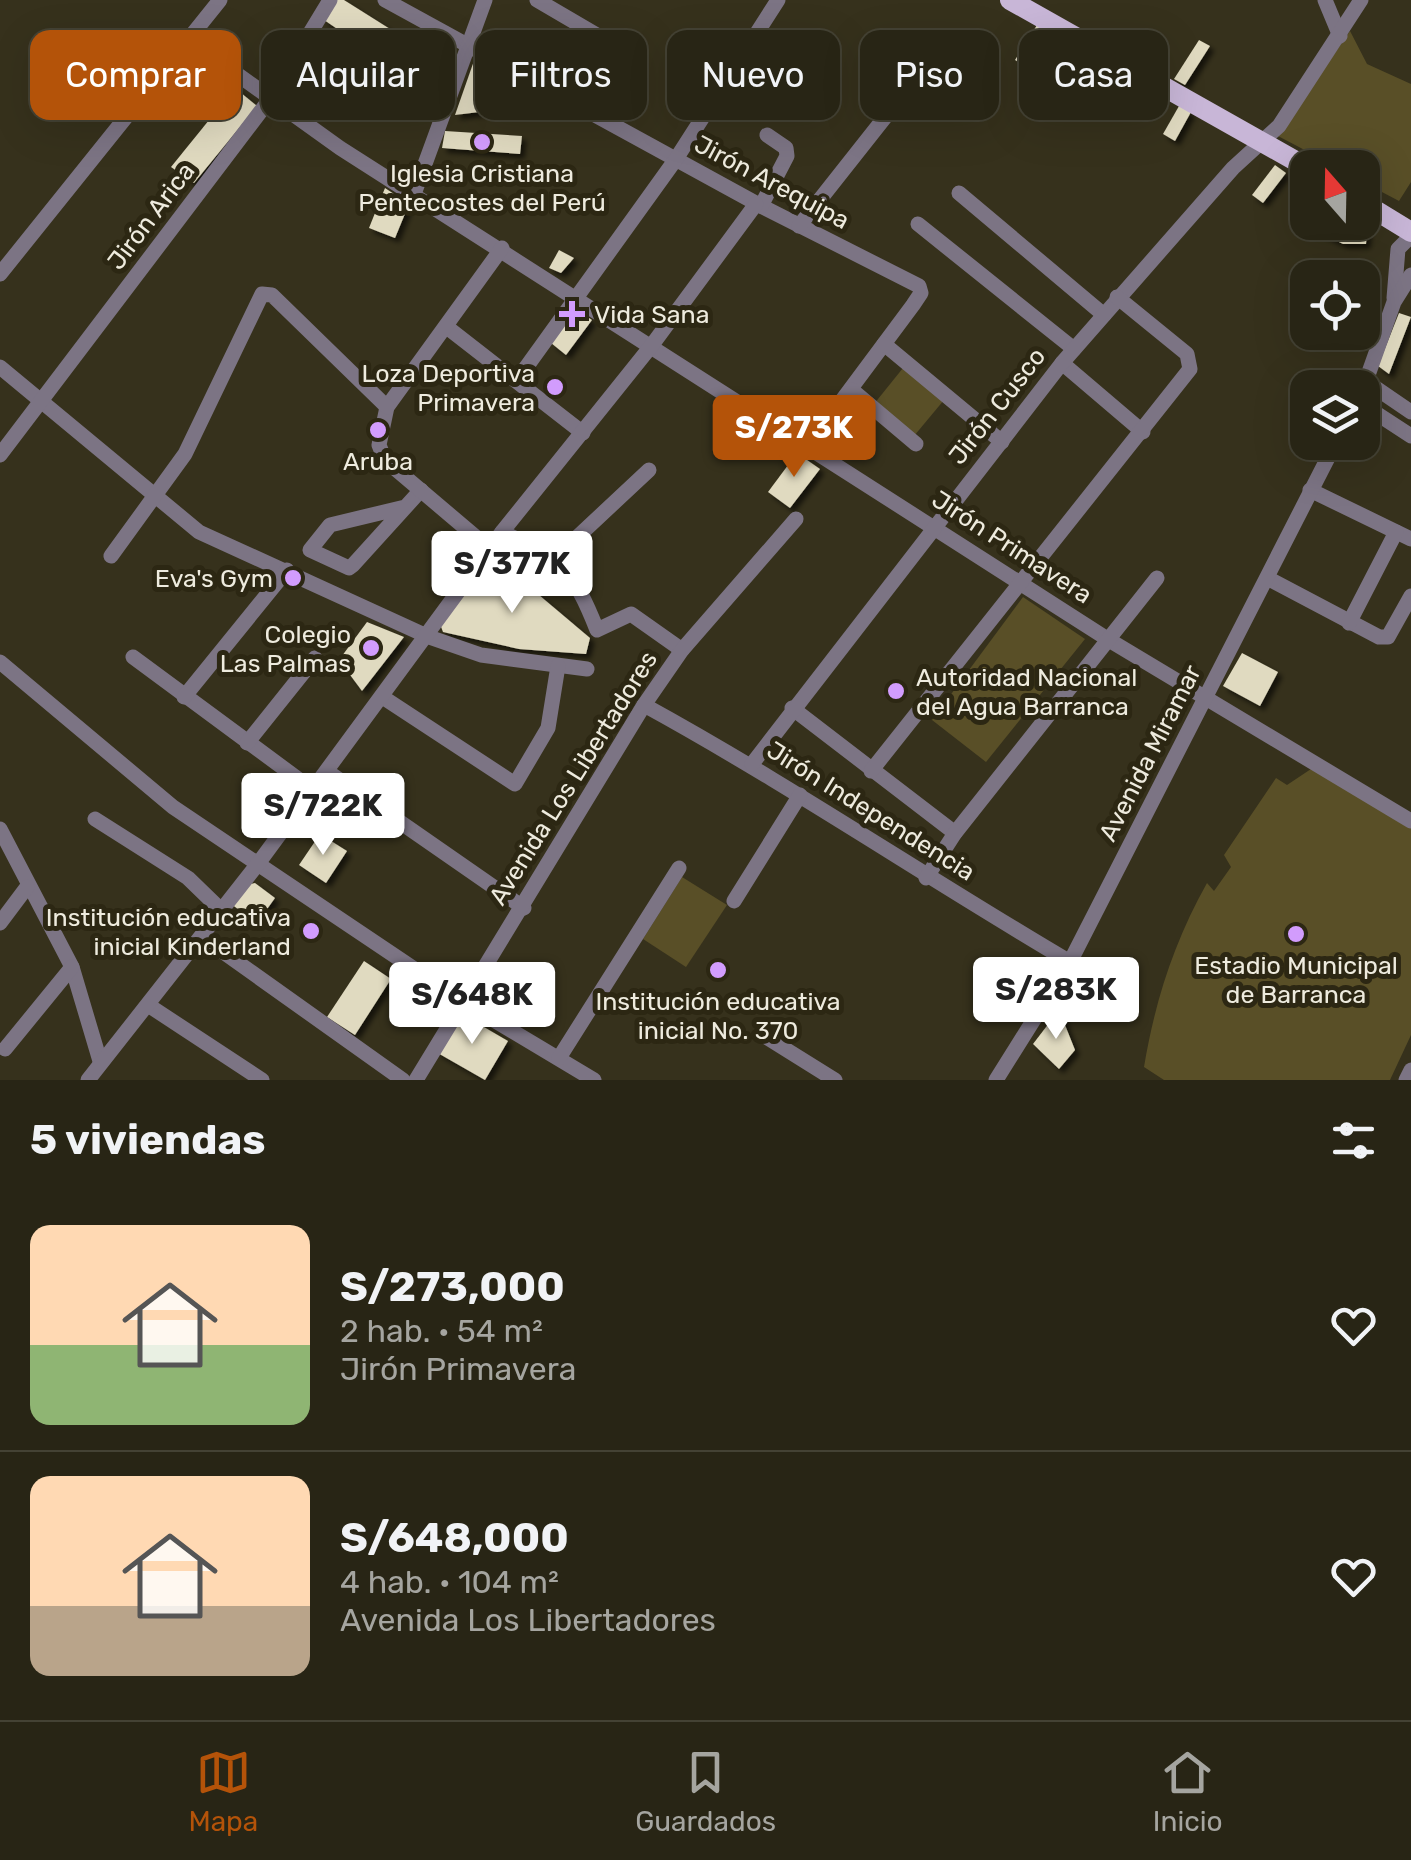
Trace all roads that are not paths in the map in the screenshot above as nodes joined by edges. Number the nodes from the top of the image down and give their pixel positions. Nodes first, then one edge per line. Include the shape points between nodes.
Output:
1 (220, 0) edge
2 (330, 0) edge
3 (385, 0) edge
4 (485, 0) edge
5 (537, 0) edge
6 (778, 0) edge
7 (1010, 0) edge
8 (1325, 0) edge
9 (1361, 0) edge
10 (199, 30) edge
11 (312, 30) edge
12 (588, 30) edge
13 (1340, 36) junction
14 (469, 43) junction
15 (261, 111) edge
16 (127, 120) edge
17 (302, 120) edge
18 (883, 120) edge
19 (767, 134) dead end
20 (1263, 141) junction
21 (1290, 157) edge
22 (676, 160) junction
23 (960, 193) dead end
24 (414, 194) junction
25 (759, 205) junction
26 (1380, 214) edge
27 (918, 224) dead end
28 (800, 226) junction
29 (1411, 234) edge
30 (502, 248) junction
31 (0, 274) edge
32 (1411, 275) edge
33 (579, 297) junction
34 (1117, 297) junction
35 (1394, 302) junction
36 (1104, 315) junction
37 (448, 328) junction
38 (884, 344) junction
39 (652, 345) junction
40 (1074, 349) junction
41 (1062, 363) junction
42 (0, 367) edge
43 (1370, 370) edge
44 (517, 380) junction
45 (852, 390) junction
46 (1380, 396) edge
47 (42, 402) junction
48 (387, 407) junction
49 (1411, 412) edge
50 (1380, 416) edge
51 (1143, 432) junction
52 (583, 433) junction
53 (1411, 436) edge
54 (1002, 442) junction
55 (916, 444) dead end
56 (808, 446) junction
57 (0, 454) edge
58 (1326, 460) edge
59 (649, 470) dead end
60 (420, 490) junction
61 (1310, 490) junction
62 (156, 498) junction
63 (405, 507) junction
64 (796, 519) dead end
65 (935, 526) junction
66 (502, 532) junction
67 (1404, 535) edge
68 (490, 549) junction
69 (111, 556) dead end
70 (556, 558) junction
71 (287, 570) junction
72 (1157, 578) dead end
73 (1269, 578) junction
74 (1022, 583) junction
75 (1411, 596) edge
76 (1350, 622) junction
77 (429, 637) junction
78 (1109, 640) junction
79 (682, 650) junction
80 (133, 657) dead end
81 (315, 658) dead end
82 (0, 662) edge
83 (558, 666) junction
84 (587, 669) dead end
85 (184, 698) junction
86 (384, 698) junction
87 (1206, 698) junction
88 (644, 705) junction
89 (792, 708) junction
90 (247, 743) junction
91 (752, 764) junction
92 (872, 771) junction
93 (328, 772) junction
94 (313, 790) junction
95 (800, 795) junction
96 (95, 819) dead end
97 (1411, 821) edge
98 (0, 829) edge
99 (956, 833) junction
100 (257, 865) junction
101 (680, 868) dead end
102 (926, 878) junction
103 (28, 886) junction
104 (734, 901) dead end
105 (524, 908) junction
106 (221, 910) junction
107 (0, 924) edge
108 (202, 938) junction
109 (1070, 962) junction
110 (72, 967) junction
111 (462, 1001) junction
112 (148, 1005) junction
113 (766, 1037) dead end
114 (5, 1049) dead end
115 (559, 1058) junction
116 (100, 1061) junction
117 (1411, 1070) edge
118 (90, 1080) edge
119 (262, 1080) edge
120 (404, 1080) edge
121 (416, 1080) edge
122 (594, 1080) edge
123 (835, 1080) edge
124 (996, 1080) edge
125 (1406, 1080) edge

1 - 10 street
2 - 11 street, Jirón Arica
3 - 14 street, Jirón Arequipa
4 - 14 street
5 - 12 street
6 - 22 street
7 - 20 main road
8 - 13 street
9 - 13 street, Jirón Cusco
13 - 20 street, Jirón Cusco
14 - 22 street, Jirón Arequipa
14 - 24 street
15 - 47 street, Jirón Arica
16 - 31 street
17 - 24 street, Jirón Primavera
18 - 28 street
19 - 25 street via 787,156
20 - 21 main road
20 - 34 street, Jirón Cusco
22 - 25 street, Jirón Arequipa
22 - 33 street
23 - 36 street
24 - 30 street, Jirón Primavera
25 - 28 street, Jirón Arequipa
25 - 39 street
26 - 29 main road
27 - 40 street
28 - 38 street, Jirón Arequipa via 920,286
29 - 35 street via 1398,249
30 - 33 street, Jirón Primavera
30 - 37 street
32 - 35 street
33 - 39 street, Jirón Primavera
33 - 44 street
34 - 36 street, Jirón Cusco
34 - 51 street via 1192,360
35 - 43 street
36 - 40 street, Jirón Cusco
37 - 44 street
37 - 48 street
38 - 45 street
38 - 54 street
39 - 52 street
39 - 56 street, Jirón Primavera
40 - 41 street, Jirón Cusco
41 - 51 street
41 - 54 street, Jirón Cusco
42 - 47 street
44 - 52 street
45 - 55 street
45 - 56 street
46 - 49 street
47 - 57 street, Jirón Arica
47 - 62 street
48 - 60 street via 378,445 385,460
48 - 62 street via 272,295 262,294 185,454
50 - 53 street
51 - 74 street
52 - 66 street
54 - 65 street, Jirón Cusco
56 - 65 street, Jirón Primavera
58 - 61 street, Avenida Miramar
59 - 70 street
60 - 63 street
60 - 68 street
61 - 67 street
61 - 73 street, Avenida Miramar
62 - 69 street
62 - 71 street via 200,532
63 - 63 street via 330,525 310,550 349,568
64 - 79 street, Avenida Los Libertadores
65 - 74 street, Jirón Primavera
65 - 89 street, Jirón Cusco
66 - 68 street
66 - 70 street
67 - 76 street
68 - 77 street
70 - 79 street via 578,583 597,630 631,614
71 - 77 street
71 - 85 street
72 - 78 street
73 - 76 street
73 - 87 street, Avenida Miramar
74 - 78 street, Jirón Primavera
74 - 92 street
75 - 76 street via 1388,637
77 - 83 street via 481,655
77 - 86 street
78 - 87 street, Jirón Primavera
78 - 99 street
79 - 88 street, Avenida Los Libertadores
80 - 85 street
81 - 90 street
82 - 100 street via 173,807
83 - 84 street
83 - 86 street via 548,728 515,784
85 - 90 street
86 - 93 street
87 - 97 street, Jirón Primavera
87 - 109 street, Avenida Miramar
88 - 91 street, Jirón Independencia
88 - 105 street, Avenida Los Libertadores
89 - 91 street, Jirón Cusco
89 - 92 street
90 - 94 street
91 - 95 street, Jirón Independencia
92 - 99 street
93 - 94 street
93 - 105 street
94 - 100 street
95 - 102 street, Jirón Independencia
95 - 104 street
96 - 106 street via 188,878
98 - 103 street
99 - 102 street
100 - 106 street
100 - 111 street
101 - 115 street
102 - 109 street, Jirón Independencia
103 - 107 street
103 - 110 street
105 - 111 street, Avenida Los Libertadores
106 - 108 street
108 - 112 street
108 - 120 street
109 - 124 street, Avenida Miramar
110 - 114 street
110 - 116 street
111 - 115 street
111 - 121 street, Avenida Los Libertadores
112 - 116 street
112 - 119 street
113 - 123 street
115 - 122 street
116 - 118 street
117 - 125 street

